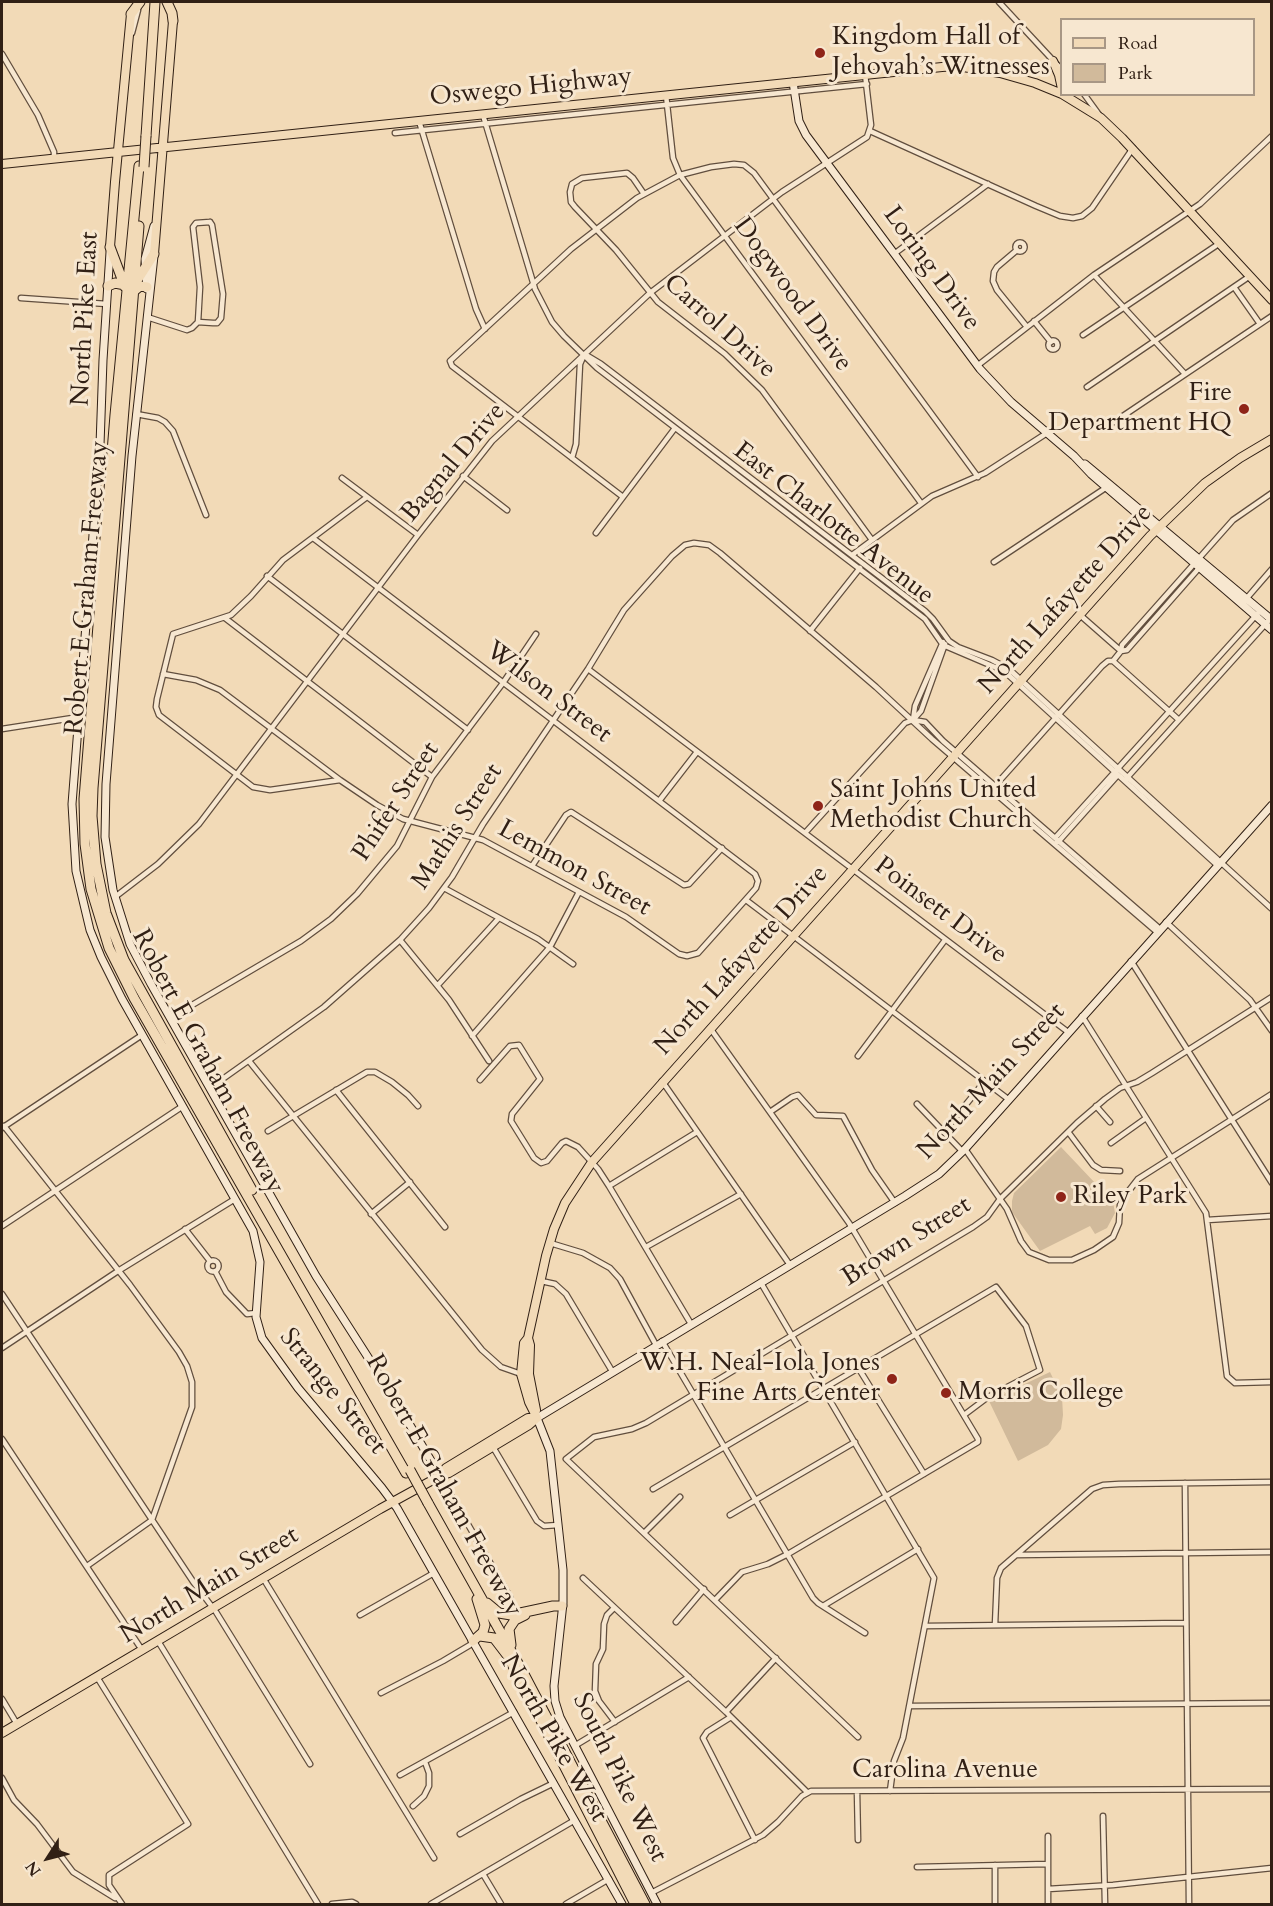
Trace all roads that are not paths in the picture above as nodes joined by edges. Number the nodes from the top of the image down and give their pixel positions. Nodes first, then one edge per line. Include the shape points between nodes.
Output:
1 (132, 2) edge
2 (140, 2) edge
3 (151, 2) edge
4 (156, 2) edge
5 (167, 2) edge
6 (999, 2) edge
7 (131, 14) junction
8 (174, 23) joint
9 (127, 50) junction
10 (2, 54) edge
11 (1053, 61) joint
12 (1060, 72) edge
13 (865, 74) junction
14 (793, 82) junction
15 (867, 84) junction
16 (1044, 86) junction
17 (795, 92) junction
18 (1060, 92) edge
19 (666, 95) junction
20 (1068, 96) edge
21 (1086, 96) edge
22 (667, 105) junction
23 (482, 114) junction
24 (1101, 118) junction
25 (419, 121) junction
26 (485, 124) junction
27 (422, 130) junction
28 (870, 131) junction
29 (395, 133) dead end
30 (144, 136) junction
31 (1272, 136) edge
32 (163, 148) junction
33 (1133, 148) junction
34 (118, 153) junction
35 (54, 159) junction
36 (827, 163) junction
37 (2, 164) edge
38 (680, 175) junction
39 (988, 183) junction
40 (644, 194) junction
41 (773, 199) junction
42 (1190, 211) junction
43 (157, 218) junction
44 (596, 229) junction
45 (724, 235) junction
46 (1220, 243) junction
47 (110, 247) junction
48 (1017, 250) dead end
49 (154, 254) junction
50 (894, 254) junction
51 (145, 269) junction
52 (1094, 275) junction
53 (1250, 276) junction
54 (534, 284) junction
55 (108, 285) junction
56 (1234, 287) junction
57 (128, 289) junction
58 (148, 290) junction
59 (650, 293) junction
60 (21, 298) dead end
61 (1272, 300) edge
62 (107, 304) junction
63 (1124, 308) junction
64 (1272, 316) edge
65 (147, 317) junction
66 (1034, 321) junction
67 (198, 322) junction
68 (1260, 324) junction
69 (1027, 327) junction
70 (485, 329) junction
71 (1083, 335) dead end
72 (1155, 341) junction
73 (1051, 342) dead end
74 (584, 354) junction
75 (976, 366) junction
76 (1185, 374) junction
77 (1087, 387) dead end
78 (136, 414) junction
79 (518, 417) junction
80 (1114, 422) dead end
81 (675, 428) junction
82 (1047, 433) junction
83 (1272, 439) edge
84 (572, 458) junction
85 (463, 476) junction
86 (978, 477) junction
87 (342, 478) dead end
88 (1109, 486) junction
89 (1272, 493) edge
90 (367, 497) junction
91 (623, 497) junction
92 (921, 503) junction
93 (507, 510) dead end
94 (206, 515) dead end
95 (1158, 528) junction
96 (596, 533) dead end
97 (418, 535) junction
98 (313, 538) junction
99 (872, 540) junction
100 (852, 555) junction
101 (994, 562) dead end
102 (1199, 563) junction
103 (863, 564) junction
104 (859, 569) junction
105 (1272, 569) edge
106 (267, 576) junction
107 (378, 588) junction
108 (1244, 601) junction
109 (1258, 613) junction
110 (1080, 615) junction
111 (225, 618) junction
112 (1270, 624) edge
113 (810, 631) junction
114 (343, 634) junction
115 (536, 634) dead end
116 (946, 638) junction
117 (943, 645) junction
118 (1121, 651) junction
119 (1113, 661) junction
120 (588, 669) junction
121 (163, 674) junction
122 (307, 682) junction
123 (1019, 682) junction
124 (503, 683) junction
125 (1169, 712) junction
126 (79, 717) junction
127 (1057, 717) junction
128 (552, 720) junction
129 (913, 720) junction
130 (1179, 720) junction
131 (271, 728) junction
132 (2, 729) edge
133 (468, 730) junction
134 (697, 752) junction
135 (955, 754) junction
136 (1116, 773) junction
137 (236, 775) junction
138 (432, 777) junction
139 (340, 780) junction
140 (1125, 780) junction
141 (993, 788) junction
142 (659, 801) junction
143 (1272, 805) edge
144 (409, 821) junction
145 (805, 833) junction
146 (475, 838) junction
147 (1056, 841) junction
148 (722, 848) junction
149 (1218, 863) junction
150 (532, 866) junction
151 (852, 869) junction
152 (444, 888) junction
153 (579, 892) junction
154 (115, 897) junction
155 (746, 900) junction
156 (1272, 909) edge
157 (498, 918) junction
158 (1166, 922) junction
159 (1159, 930) junction
160 (793, 935) junction
161 (400, 940) junction
162 (945, 940) junction
163 (550, 947) junction
164 (1131, 961) junction
165 (573, 964) dead end
166 (438, 985) junction
167 (1272, 997) edge
168 (1256, 1007) junction
169 (892, 1011) junction
170 (1082, 1016) junction
171 (170, 1018) junction
172 (710, 1028) junction
173 (1272, 1031) edge
174 (1068, 1032) junction
175 (142, 1035) junction
176 (472, 1036) junction
177 (1188, 1050) junction
178 (858, 1056) dead end
179 (249, 1061) junction
180 (489, 1061) dead end
181 (480, 1080) dead end
182 (662, 1081) junction
183 (985, 1081) junction
184 (1126, 1086) junction
185 (210, 1088) junction
186 (336, 1090) junction
187 (1272, 1094) edge
188 (1008, 1099) junction
189 (917, 1104) dead end
190 (183, 1106) junction
191 (418, 1106) dead end
192 (1096, 1106) junction
193 (770, 1112) junction
194 (293, 1116) junction
195 (1146, 1118) junction
196 (1231, 1119) junction
197 (1110, 1122) dead end
198 (3, 1127) edge
199 (946, 1129) dead end
200 (268, 1131) dead end
201 (697, 1132) junction
202 (1069, 1133) junction
203 (1112, 1143) dead end
204 (964, 1150) junction
205 (1172, 1158) junction
206 (592, 1162) junction
207 (1120, 1171) dead end
208 (410, 1182) junction
209 (1272, 1183) edge
210 (609, 1186) junction
211 (54, 1191) junction
212 (741, 1194) junction
213 (235, 1199) junction
214 (1000, 1199) junction
215 (895, 1203) junction
216 (371, 1214) junction
217 (1272, 1216) edge
218 (1207, 1220) junction
219 (2, 1226) edge
220 (445, 1227) dead end
221 (852, 1228) junction
222 (185, 1229) junction
223 (549, 1243) junction
224 (646, 1248) junction
225 (790, 1266) junction
226 (118, 1271) junction
227 (541, 1281) junction
228 (884, 1281) junction
229 (761, 1283) junction
230 (2, 1294) edge
231 (256, 1313) junction
232 (691, 1324) junction
233 (27, 1331) junction
234 (792, 1335) junction
235 (916, 1335) junction
236 (526, 1341) junction
237 (659, 1343) junction
238 (2, 1348) edge
239 (859, 1369) junction
240 (612, 1371) junction
241 (521, 1374) junction
242 (1272, 1382) edge
243 (824, 1389) junction
244 (693, 1394) junction
245 (964, 1415) junction
246 (537, 1418) junction
247 (2, 1439) edge
248 (855, 1442) junction
249 (493, 1447) junction
250 (723, 1447) junction
251 (924, 1474) junction
252 (440, 1476) junction
253 (1272, 1482) edge
254 (1185, 1483) junction
255 (653, 1489) dead end
256 (888, 1496) junction
257 (680, 1497) dead end
258 (756, 1500) junction
259 (393, 1501) junction
260 (730, 1515) dead end
261 (152, 1520) junction
262 (558, 1525) junction
263 (644, 1533) junction
264 (918, 1549) junction
265 (1272, 1552) edge
266 (1185, 1553) junction
267 (788, 1554) junction
268 (1015, 1555) junction
269 (87, 1566) junction
270 (434, 1572) junction
271 (263, 1578) junction
272 (583, 1578) dead end
273 (704, 1590) junction
274 (478, 1597) junction
275 (510, 1598) dead end
276 (715, 1600) junction
277 (562, 1606) junction
278 (823, 1606) junction
279 (213, 1608) junction
280 (541, 1608) junction
281 (614, 1608) junction
282 (360, 1615) dead end
283 (676, 1622) dead end
284 (1186, 1623) junction
285 (995, 1625) junction
286 (926, 1626) junction
287 (865, 1634) dead end
288 (477, 1638) junction
289 (158, 1641) junction
290 (142, 1650) junction
291 (510, 1654) junction
292 (776, 1658) junction
293 (96, 1677) junction
294 (689, 1677) junction
295 (381, 1693) dead end
296 (2, 1699) edge
297 (1187, 1703) junction
298 (1272, 1703) edge
299 (910, 1706) junction
300 (514, 1712) junction
301 (726, 1712) junction
302 (731, 1717) junction
303 (615, 1722) junction
304 (17, 1724) junction
305 (2, 1733) edge
306 (858, 1737) dead end
307 (576, 1745) junction
308 (425, 1762) junction
309 (310, 1764) dead end
310 (400, 1775) dead end
311 (2, 1778) edge
312 (554, 1783) junction
313 (1188, 1789) junction
314 (1272, 1789) edge
315 (857, 1791) junction
316 (890, 1791) junction
317 (807, 1792) junction
318 (413, 1806) dead end
319 (1103, 1816) dead end
320 (575, 1820) junction
321 (460, 1834) dead end
322 (1048, 1836) dead end
323 (755, 1840) junction
324 (858, 1840) dead end
325 (434, 1858) dead end
326 (1048, 1864) junction
327 (995, 1865) junction
328 (917, 1867) dead end
329 (1272, 1868) edge
330 (483, 1874) junction
331 (1188, 1877) junction
332 (609, 1879) junction
333 (1105, 1885) junction
334 (1048, 1889) junction
335 (651, 1893) junction
336 (117, 1899) junction
337 (122, 1904) edge
338 (318, 1905) edge
339 (332, 1905) edge
340 (356, 1905) edge
341 (431, 1905) edge
342 (501, 1905) edge
343 (566, 1905) edge
344 (622, 1905) edge
345 (635, 1905) edge
346 (645, 1905) edge
347 (657, 1905) edge
348 (995, 1905) edge
349 (1048, 1905) edge
350 (1105, 1905) edge
351 (1189, 1905) edge

1 - 7 street, North Pike East
2 - 7 highway
2 - 9 street, North Pike East
3 - 30 highway, Robert E Graham Freeway
4 - 30 highway, Robert E Graham Freeway
5 - 8 highway
6 - 11 street
7 - 9 main road, North Pike East
8 - 32 main road
9 - 34 main road, North Pike East
10 - 35 street via 38,116
11 - 12 main road
12 - 16 main road via 1055,82
13 - 14 main road, Oswego Highway
13 - 15 street
13 - 16 main road, Oswego Highway via 957,66
14 - 17 street, Loring Drive
14 - 19 main road, Oswego Highway
15 - 17 street, Oswego Highway
15 - 28 street
16 - 18 main road, Oswego Highway
17 - 22 street, Oswego Highway
17 - 36 street, Loring Drive via 802,128
19 - 22 street, Dogwood Drive
19 - 23 main road, Oswego Highway
20 - 24 main road, Oswego Highway
21 - 24 street
22 - 26 street, Oswego Highway
22 - 38 street, Dogwood Drive via 673,158
23 - 25 main road, Oswego Highway
23 - 26 street, East Charlotte Avenue
24 - 33 main road, Oswego Highway
25 - 27 street
25 - 32 main road, Oswego Highway
26 - 27 street, Oswego Highway
26 - 54 street, East Charlotte Avenue
27 - 29 street, Oswego Highway
27 - 70 street
28 - 36 street, Bagnal Drive via 861,142
28 - 39 street
30 - 57 highway, Robert E Graham Freeway, bridge
31 - 42 street
32 - 34 main road, Oswego Highway
32 - 43 main road
33 - 39 street via 1092,208 1076,218 1060,216
33 - 42 main road, Oswego Highway
34 - 35 main road, Oswego Highway
34 - 47 main road, North Pike East
35 - 37 main road, Oswego Highway
36 - 41 street, Bagnal Drive
36 - 50 street, Loring Drive
38 - 40 street
38 - 41 street via 741,164 750,169
38 - 45 street, Dogwood Drive
39 - 50 street
40 - 44 street
40 - 44 street, Carrol Drive via 627,173 576,181 570,189 571,202
41 - 45 street, Bagnal Drive
41 - 86 street
42 - 46 main road, Oswego Highway
42 - 52 street
43 - 49 main road
43 - 51 street
44 - 54 street
44 - 59 street, Carrol Drive
45 - 59 street, Bagnal Drive
45 - 92 street, Dogwood Drive
46 - 53 main road, Oswego Highway
46 - 63 street
47 - 55 street, North Pike East
47 - 57 highway
48 - 69 street via 997,267 993,281
49 - 51 highway
49 - 58 street
50 - 75 street, Loring Drive
51 - 57 highway
51 - 58 street
52 - 63 street
52 - 66 street
53 - 56 street
53 - 61 main road, Oswego Highway
54 - 70 street
54 - 74 street, East Charlotte Avenue via 552,322
55 - 57 highway via 115,283
55 - 62 street, North Pike East
56 - 68 street
56 - 72 street
57 - 58 highway via 140,286
57 - 274 highway, Robert E Graham Freeway, bridge via 84,799 91,889 110,948 134,998
58 - 65 street
59 - 74 street, Bagnal Drive
59 - 99 street, Carrol Drive via 754,381
60 - 62 street
62 - 126 street, North Pike East
63 - 71 street
63 - 72 street
64 - 68 street
65 - 67 street via 187,330
65 - 78 street
66 - 69 street
66 - 73 street
67 - 67 street via 201,298 193,227 210,222 223,294 221,314 215,323
68 - 76 street
69 - 75 street
70 - 79 street via 450,363
72 - 76 street
72 - 77 street
74 - 79 street, Bagnal Drive
74 - 81 street, East Charlotte Avenue
74 - 84 street
74 - 100 street, East Charlotte Avenue
75 - 82 street, Loring Drive
76 - 80 street
78 - 94 street via 158,418 173,430
78 - 154 street via 105,807 107,855
79 - 84 street
79 - 85 street, Bagnal Drive via 485,448
81 - 91 street
81 - 104 street, East Charlotte Avenue
82 - 86 street
82 - 88 street, Loring Drive
83 - 95 main road, North Lafayette Drive via 1205,483
84 - 91 street
85 - 93 street
85 - 97 street, Bagnal Drive
86 - 92 street
87 - 90 street
88 - 95 street, Loring Drive
88 - 101 street
89 - 102 street via 1237,516
90 - 97 street
90 - 98 street
91 - 96 street
92 - 99 street
95 - 102 street, Loring Drive
95 - 110 main road, North Lafayette Drive
97 - 107 street, Bagnal Drive
98 - 106 street
98 - 107 street, Wilson Street
99 - 100 street
100 - 103 street, East Charlotte Avenue
102 - 108 street, Loring Drive
102 - 118 street via 1127,650
103 - 104 street
103 - 116 street, East Charlotte Avenue via 929,615
104 - 113 street
104 - 117 street, East Charlotte Avenue via 925,619
105 - 108 street
106 - 111 street
106 - 114 street
107 - 114 street, Bagnal Drive
107 - 124 street, Wilson Street
108 - 109 street, Loring Drive
109 - 112 street, Loring Drive
109 - 125 street
110 - 118 street
110 - 123 main road, North Lafayette Drive
111 - 121 street via 173,634
111 - 122 street
112 - 130 street
113 - 120 street, Mathis Street via 713,547 692,544 677,551 631,600
113 - 129 street
114 - 122 street, Bagnal Drive
114 - 133 street
115 - 124 street, Phifer Street
116 - 117 street
116 - 123 street, East Charlotte Avenue via 958,647 999,663
117 - 123 street, East Charlotte Avenue via 998,668
117 - 129 street via 915,706
118 - 119 street
119 - 125 street
119 - 127 street via 1106,663
120 - 128 street, Mathis Street
120 - 134 street, Poinsett Drive
121 - 131 street, Lemmon Street via 214,687
121 - 137 street via 156,699 159,715
122 - 131 street, Bagnal Drive
122 - 138 street
123 - 127 street, East Charlotte Avenue
123 - 135 main road, North Lafayette Drive
124 - 128 street, Wilson Street
124 - 133 street, Phifer Street
125 - 130 street
125 - 136 street
126 - 132 street
126 - 175 street, North Pike East via 72,795 79,886 101,957
127 - 136 street, East Charlotte Avenue
127 - 141 street
128 - 142 street, Wilson Street
128 - 146 street, Mathis Street
129 - 135 street via 923,721
129 - 145 street via 905,723
130 - 140 street
131 - 137 street, Bagnal Drive
131 - 139 street, Lemmon Street
133 - 138 street, Phifer Street
134 - 142 street
134 - 145 street, Poinsett Drive
135 - 141 street
135 - 151 main road, North Lafayette Drive
136 - 140 street, East Charlotte Avenue
136 - 147 street
137 - 139 street via 253,787 266,790
137 - 154 street, Bagnal Drive via 185,839
138 - 144 street, Phifer Street
139 - 144 street, Lemmon Street
140 - 149 street, East Charlotte Avenue
141 - 147 street
142 - 148 street, Wilson Street
143 - 149 street, North Main Street
144 - 146 street, Lemmon Street
144 - 171 street, Phifer Street via 387,858 330,919 284,951
145 - 151 street, Poinsett Drive
146 - 150 street, Lemmon Street
146 - 152 street, Mathis Street
147 - 159 street
148 - 150 street via 689,884 682,885 571,812
148 - 155 street, Wilson Street via 755,874 756,888
149 - 156 street, East Charlotte Avenue
149 - 158 street, North Main Street
150 - 153 street, Lemmon Street
151 - 160 main road, North Lafayette Drive
151 - 162 street, Poinsett Drive
152 - 157 street
152 - 161 street, Mathis Street
153 - 155 street, Lemmon Street via 631,920 679,954 691,955 702,949
153 - 163 street
154 - 171 street via 130,944
155 - 160 street
157 - 163 street
157 - 166 street
158 - 159 street, North Main Street
158 - 168 street
159 - 164 street, North Main Street
160 - 169 street
160 - 172 main road, North Lafayette Drive
161 - 166 street
161 - 179 street, Mathis Street via 324,1007
162 - 169 street
162 - 174 street, Poinsett Drive
163 - 165 street
163 - 176 street
164 - 170 street, North Main Street
164 - 177 street
166 - 176 street
167 - 168 street, Brown Street
168 - 173 street
168 - 177 street, Brown Street
169 - 178 street
169 - 183 street
170 - 174 street, North Main Street
170 - 184 street
171 - 185 street
172 - 182 main road, North Lafayette Drive
172 - 193 street
174 - 188 street, North Main Street
175 - 190 street, North Pike East
175 - 198 street
176 - 180 street
177 - 184 street, Brown Street
177 - 196 street
179 - 185 street, Mathis Street
179 - 194 street
181 - 206 street via 510,1046 519,1045 540,1079 512,1114 511,1121 534,1158 541,1163 547,1161 566,1141
182 - 201 street
182 - 206 main road, North Lafayette Drive
183 - 188 street
183 - 199 street
184 - 192 street, Brown Street
184 - 195 street
185 - 252 street via 318,1280
186 - 191 street via 365,1072 375,1072
186 - 194 street
186 - 208 street
187 - 196 street
188 - 204 street, North Main Street
189 - 204 street
190 - 211 street
190 - 213 street, North Pike East
192 - 197 street
192 - 202 street, Brown Street
193 - 215 street via 798,1095 816,1115 843,1116
193 - 221 street
194 - 200 street
194 - 216 street
195 - 203 street
195 - 205 street
196 - 205 street
196 - 209 street
198 - 211 street
201 - 210 street
201 - 212 street
202 - 207 street via 1093,1166
202 - 214 street, Brown Street
204 - 214 street
204 - 215 street, North Main Street via 939,1174
205 - 214 street via 1130,1187 1120,1205 1116,1232 1109,1241 1072,1260 1049,1260 1024,1247
205 - 218 street
206 - 210 street
206 - 223 main road, North Lafayette Drive via 566,1203
208 - 216 street
208 - 220 street
210 - 224 street
211 - 219 street
211 - 226 street
212 - 224 street
212 - 225 street
213 - 222 street
213 - 231 street, Strange Street via 253,1231 259,1254
214 - 228 street, Brown Street via 974,1227
215 - 221 street, North Main Street
216 - 241 street via 482,1350 501,1367
217 - 218 street
218 - 242 street via 1227,1374 1231,1381 1242,1384
221 - 225 street, North Main Street
221 - 228 street
222 - 226 street
222 - 231 street via 210,1261 208,1268 215,1271 226,1292 247,1314
223 - 227 main road, North Lafayette Drive
223 - 237 street via 583,1253 610,1268
224 - 232 street
225 - 229 street, North Main Street
226 - 233 street
226 - 261 street via 179,1352 192,1382 192,1407
227 - 236 main road, North Lafayette Drive
227 - 240 street via 562,1290
228 - 234 street, Brown Street
228 - 235 street
229 - 232 street, North Main Street
229 - 234 street
230 - 233 street
231 - 259 street, Strange Street via 258,1331 267,1346
232 - 237 street, North Main Street
233 - 238 street
233 - 261 street
234 - 243 street
234 - 244 street, Brown Street
235 - 239 street
235 - 245 street
235 - 245 street via 996,1287 1026,1326 1040,1370 988,1397
236 - 241 main road, North Lafayette Drive
236 - 246 main road via 530,1345 529,1374
237 - 240 street, North Main Street
237 - 244 street
239 - 243 street
239 - 251 street
240 - 246 street, North Main Street
241 - 246 main road, North Lafayette Drive
243 - 248 street
243 - 250 street
244 - 250 street
244 - 263 street, Brown Street via 638,1427 590,1439 566,1459
245 - 251 street via 978,1442
246 - 249 main road
246 - 252 main road via 528,1418 446,1468
246 - 262 street, South Pike West via 550,1451
247 - 269 street
248 - 256 street
248 - 258 street
249 - 252 main road
249 - 262 street via 537,1521 544,1526
250 - 255 street
250 - 258 street
251 - 256 street
252 - 259 main road, North Main Street
252 - 275 street
253 - 254 street
254 - 266 street
254 - 268 street via 1095,1488
256 - 264 street
256 - 267 street
257 - 263 street
258 - 260 street
258 - 267 street
259 - 270 street, North Pike West
259 - 271 main road, North Main Street
261 - 269 street
261 - 279 street
262 - 277 street, South Pike West
263 - 273 street
264 - 278 street
264 - 286 street via 934,1578
265 - 266 street
266 - 268 street
266 - 284 street
267 - 276 street via 742,1572
267 - 278 street via 813,1598
268 - 285 street via 998,1575
269 - 290 street
270 - 282 street
270 - 288 street, North Pike West
271 - 279 main road, North Main Street
271 - 325 street
272 - 281 street
273 - 276 street
273 - 283 street
274 - 280 highway via 505,1615
274 - 288 highway via 486,1625
274 - 291 highway, Robert E Graham Freeway
276 - 292 street
277 - 280 highway
277 - 307 street, South Pike West via 555,1701
278 - 287 street
279 - 289 main road, North Main Street
279 - 309 street
280 - 291 highway via 515,1620 509,1629
281 - 294 street
281 - 303 street via 605,1619 595,1691
284 - 285 street
284 - 297 street
285 - 286 street
286 - 299 street
288 - 291 highway via 494,1638
288 - 295 street
288 - 300 street, North Pike West
289 - 290 main road, North Main Street
289 - 338 street
290 - 293 main road, North Main Street
291 - 345 highway, Robert E Graham Freeway
291 - 346 highway, Robert E Graham Freeway
292 - 301 street
292 - 306 street
293 - 304 main road, North Main Street
293 - 336 street via 188,1824 109,1875 109,1885
294 - 301 street
294 - 303 street
296 - 304 street
297 - 298 street
297 - 299 street
297 - 313 street
299 - 316 street
300 - 308 street
300 - 312 street, North Pike West
301 - 302 street
302 - 317 street
302 - 323 street via 705,1733 704,1741
303 - 307 street
304 - 305 main road, North Main Street
307 - 335 street, South Pike West
308 - 310 street
308 - 318 street via 429,1786
311 - 336 street via 14,1800 73,1872
312 - 320 street, North Pike West
312 - 321 street
313 - 314 street, Carolina Avenue
313 - 316 street, Carolina Avenue
313 - 331 street
315 - 316 street, Carolina Avenue
315 - 317 street, Carolina Avenue
315 - 324 street
317 - 323 street
319 - 333 street
320 - 330 street
320 - 332 street, North Pike West
322 - 326 street
323 - 335 street
326 - 327 street
326 - 334 street
327 - 328 street
327 - 348 street
329 - 331 street
330 - 341 street
330 - 342 street
331 - 333 street
331 - 351 street
332 - 343 street
332 - 344 street, North Pike West
333 - 334 street
333 - 350 street
334 - 349 street
335 - 347 street, South Pike West
336 - 337 street
339 - 340 street

